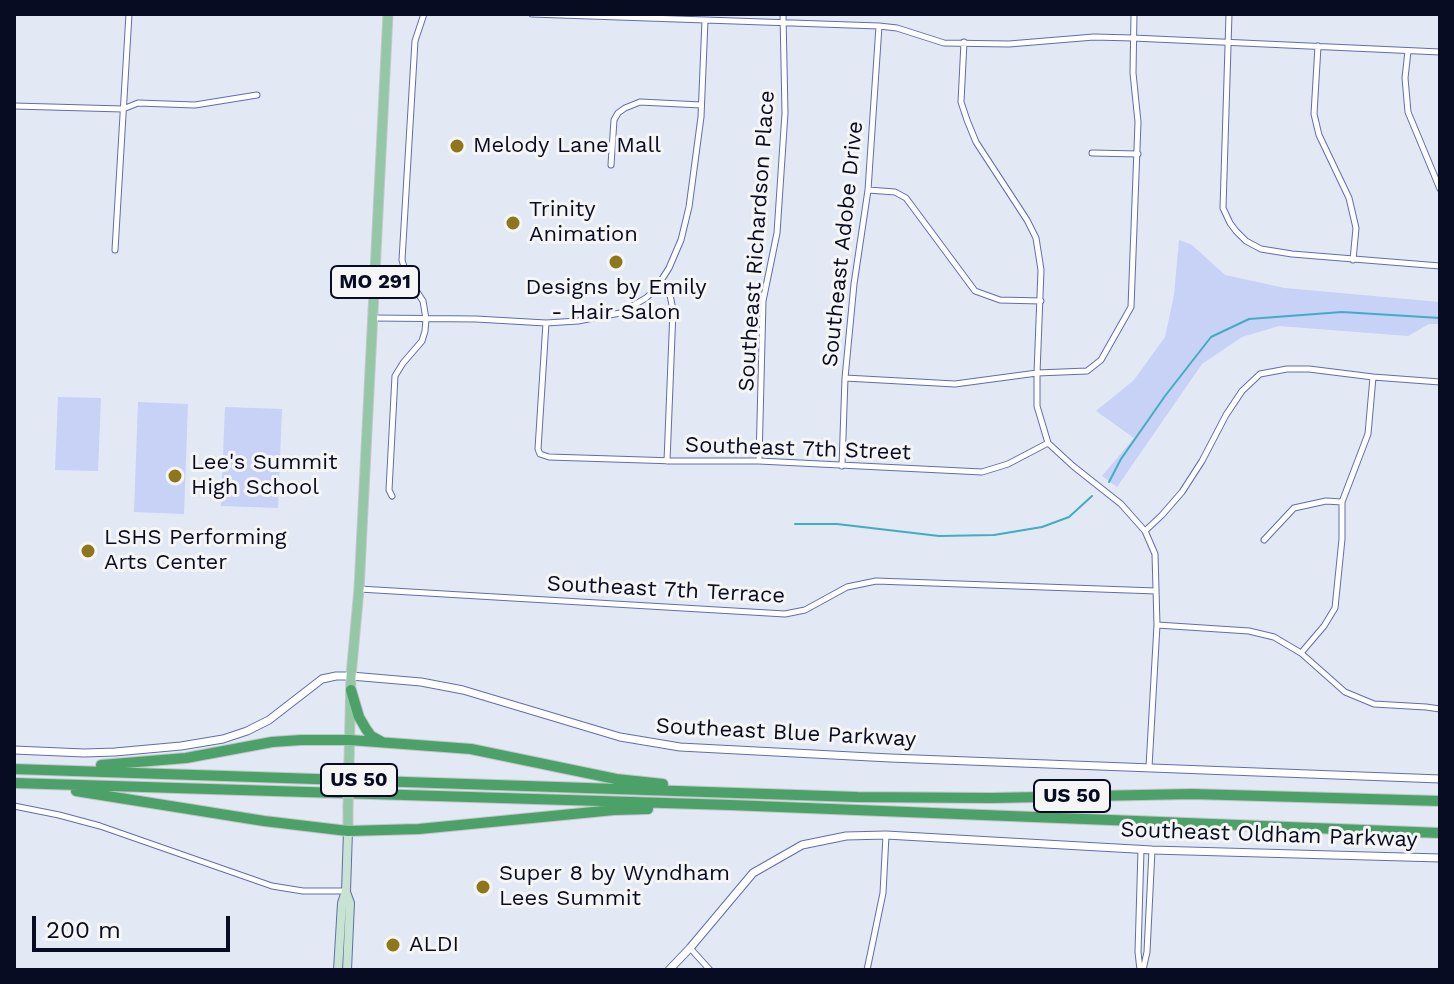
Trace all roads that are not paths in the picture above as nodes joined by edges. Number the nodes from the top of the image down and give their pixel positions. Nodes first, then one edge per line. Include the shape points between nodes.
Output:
1 (129, 14) edge
2 (388, 14) edge
3 (424, 14) edge
4 (532, 14) edge
5 (783, 14) edge
6 (1134, 14) edge
7 (1229, 14) edge
8 (705, 20) junction
9 (783, 23) junction
10 (879, 26) junction
11 (1133, 38) junction
12 (964, 42) junction
13 (1229, 42) junction
14 (1318, 46) junction
15 (1408, 51) junction
16 (1440, 52) edge
17 (257, 95) dead end
18 (701, 105) junction
19 (14, 106) edge
20 (123, 109) junction
21 (1092, 153) dead end
22 (1138, 154) junction
23 (611, 165) dead end
24 (1440, 189) edge
25 (868, 190) junction
26 (115, 250) dead end
27 (1353, 260) junction
28 (1440, 266) edge
29 (661, 281) junction
30 (1041, 301) junction
31 (373, 318) junction
32 (426, 319) junction
33 (546, 323) junction
34 (1037, 373) junction
35 (1373, 377) junction
36 (845, 378) junction
37 (1440, 382) edge
38 (1048, 443) junction
39 (667, 461) junction
40 (759, 461) junction
41 (842, 466) junction
42 (392, 496) dead end
43 (1342, 502) junction
44 (1145, 531) junction
45 (1264, 540) dead end
46 (359, 589) junction
47 (1156, 591) junction
48 (1157, 625) junction
49 (1301, 653) junction
50 (351, 676) junction
51 (351, 690) junction
52 (1440, 709) edge
53 (350, 740) junction
54 (383, 743) junction
55 (14, 750) edge
56 (14, 766) edge
57 (1149, 767) junction
58 (1440, 779) edge
59 (14, 786) edge
60 (704, 791) junction
61 (1440, 801) edge
62 (730, 805) junction
63 (14, 806) edge
64 (348, 831) junction
65 (1440, 833) edge
66 (886, 835) junction
67 (1141, 850) junction
68 (1152, 850) junction
69 (1440, 858) edge
70 (346, 891) junction
71 (690, 948) junction
72 (338, 970) edge
73 (347, 970) edge
74 (669, 970) edge
75 (710, 970) edge
76 (867, 970) edge
77 (1141, 970) edge

1 - 20 street
2 - 31 main road, MO 291
3 - 32 street via 415,41 402,260 423,301
4 - 8 street
5 - 9 street, Southeast Richardson Place
6 - 11 street
7 - 13 street
8 - 9 street
8 - 18 street
9 - 10 street
9 - 40 street, Southeast Richardson Place via 785,113 777,233 763,301
10 - 12 street via 944,43
10 - 25 street, Southeast Adobe Drive
11 - 12 street
11 - 13 street
11 - 22 street
12 - 30 street via 961,102 976,142 1036,238
13 - 14 street
13 - 27 street via 1223,208 1236,231 1261,249
14 - 15 street
14 - 27 street via 1314,114 1349,198 1356,228
15 - 16 street
15 - 24 street via 1408,112
17 - 20 street via 195,105 138,103
18 - 23 street via 640,102 625,108 614,120
18 - 29 street via 685,224
19 - 20 street
20 - 26 street
21 - 22 street
22 - 34 street via 1131,307 1101,360 1087,371
25 - 30 street via 906,198 975,291 1000,300
25 - 36 street, Southeast Adobe Drive
27 - 28 street
29 - 33 street via 646,298 620,313
29 - 39 street via 673,310
30 - 34 street
31 - 32 street
31 - 46 main road, MO 291
32 - 33 street
32 - 42 street via 422,341 395,376
33 - 39 street, Southeast 7th Street via 540,454
34 - 36 street via 955,384
34 - 38 street via 1037,406
35 - 37 street
35 - 43 street via 1368,434
35 - 44 street via 1309,369 1260,374 1226,415 1182,492
36 - 41 street, Southeast Adobe Drive
38 - 41 street, Southeast 7th Street via 982,472
38 - 44 street
39 - 40 street, Southeast 7th Street
40 - 41 street, Southeast 7th Street
43 - 45 street via 1294,508
43 - 49 street via 1335,608
44 - 47 street via 1155,554
46 - 47 street, Southeast 7th Terrace via 785,614 805,610 847,587 876,581
46 - 50 main road, MO 291
47 - 48 street
48 - 49 street via 1249,631 1274,637
48 - 57 street
49 - 52 street via 1345,692 1374,704
50 - 51 main road, MO 291
50 - 55 street, Southeast Blue Parkway via 322,679 269,720 223,739 115,752
50 - 57 street, Southeast Blue Parkway via 452,688 644,743
51 - 53 main road, MO 291
51 - 54 highway via 366,729
53 - 54 highway
53 - 56 highway via 272,742 123,765
53 - 64 main road, bridge
54 - 60 highway via 471,749
56 - 60 highway, US 50
57 - 58 street, Southeast Blue Parkway
59 - 62 highway, US 50
59 - 64 highway
60 - 61 highway, US 50
62 - 64 highway via 717,810 614,810
62 - 65 highway, US 50
63 - 70 street via 100,826 272,886
64 - 70 main road
66 - 67 street, Southeast Oldham Parkway
66 - 71 street, Southeast Oldham Parkway via 802,845 753,873
66 - 76 street via 883,893
67 - 68 street, Southeast Oldham Parkway
67 - 77 street
68 - 69 street, Southeast Oldham Parkway
68 - 77 street via 1147,952
70 - 72 main road
70 - 73 main road
71 - 74 street, Southeast Oldham Parkway
71 - 75 street

